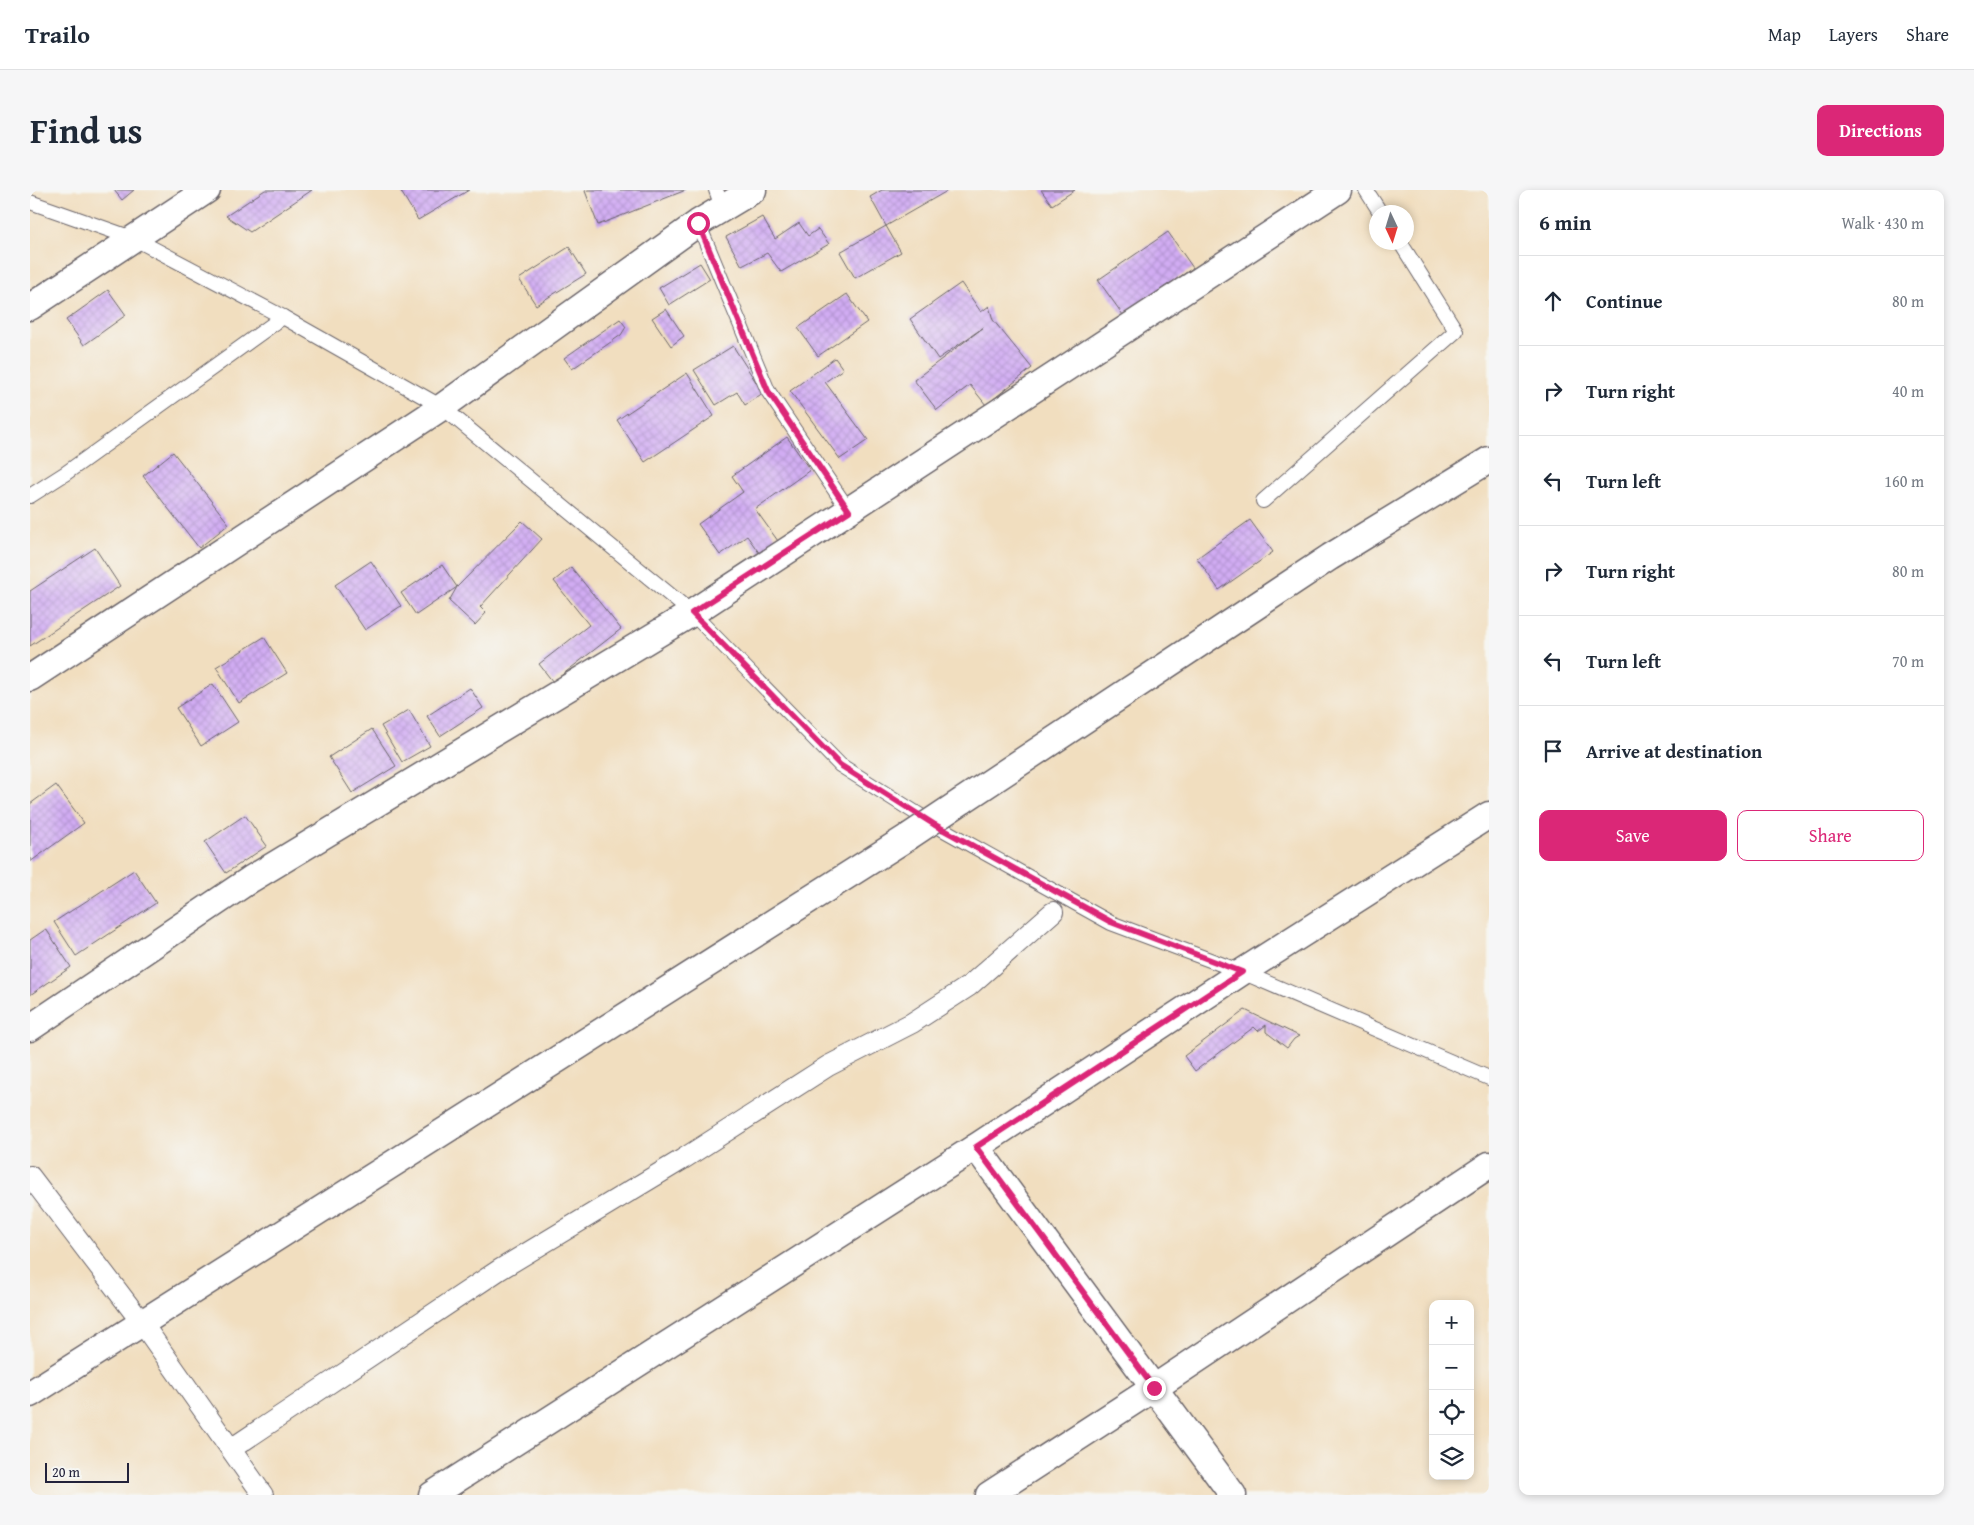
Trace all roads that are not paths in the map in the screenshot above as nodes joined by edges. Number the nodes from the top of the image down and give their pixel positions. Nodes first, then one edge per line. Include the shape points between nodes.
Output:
1 (207, 190) edge
2 (753, 190) edge
3 (1338, 190) edge
4 (1366, 190) edge
5 (719, 199) edge
6 (30, 202) edge
7 (1376, 205) edge
8 (698, 223) junction
9 (135, 239) junction
10 (1405, 250) edge
11 (30, 307) edge
12 (283, 317) junction
13 (442, 406) junction
14 (1489, 460) edge
15 (30, 496) edge
16 (1263, 501) dead end
17 (849, 511) junction
18 (692, 613) junction
19 (30, 678) edge
20 (1489, 814) edge
21 (1053, 912) dead end
22 (1242, 972) junction
23 (30, 1028) edge
24 (1489, 1078) edge
25 (976, 1147) junction
26 (1489, 1165) edge
27 (30, 1176) edge
28 (142, 1323) junction
29 (1154, 1388) junction
30 (30, 1394) edge
31 (231, 1449) junction
32 (263, 1495) edge
33 (432, 1495) edge
34 (989, 1495) edge
35 (1233, 1495) edge

1 - 9 street
2 - 5 street
3 - 17 street
4 - 7 lane
5 - 8 street
6 - 9 lane
8 - 13 street
8 - 17 lane via 768,391
9 - 11 street
9 - 12 lane
10 - 16 lane via 1456,331
12 - 13 lane
12 - 15 lane
13 - 18 lane
13 - 19 street
14 - 28 street, bridge via 1330,557 908,837
17 - 18 street
18 - 22 lane via 840,765 935,825 1111,922
18 - 23 street via 251,879
20 - 22 street
21 - 31 street via 969,986 912,1023 828,1066 683,1159 499,1270
22 - 24 lane
22 - 25 street
25 - 29 street
25 - 33 street
26 - 29 street
27 - 28 street
28 - 30 street
28 - 31 street
29 - 34 street
29 - 35 street
31 - 32 street

